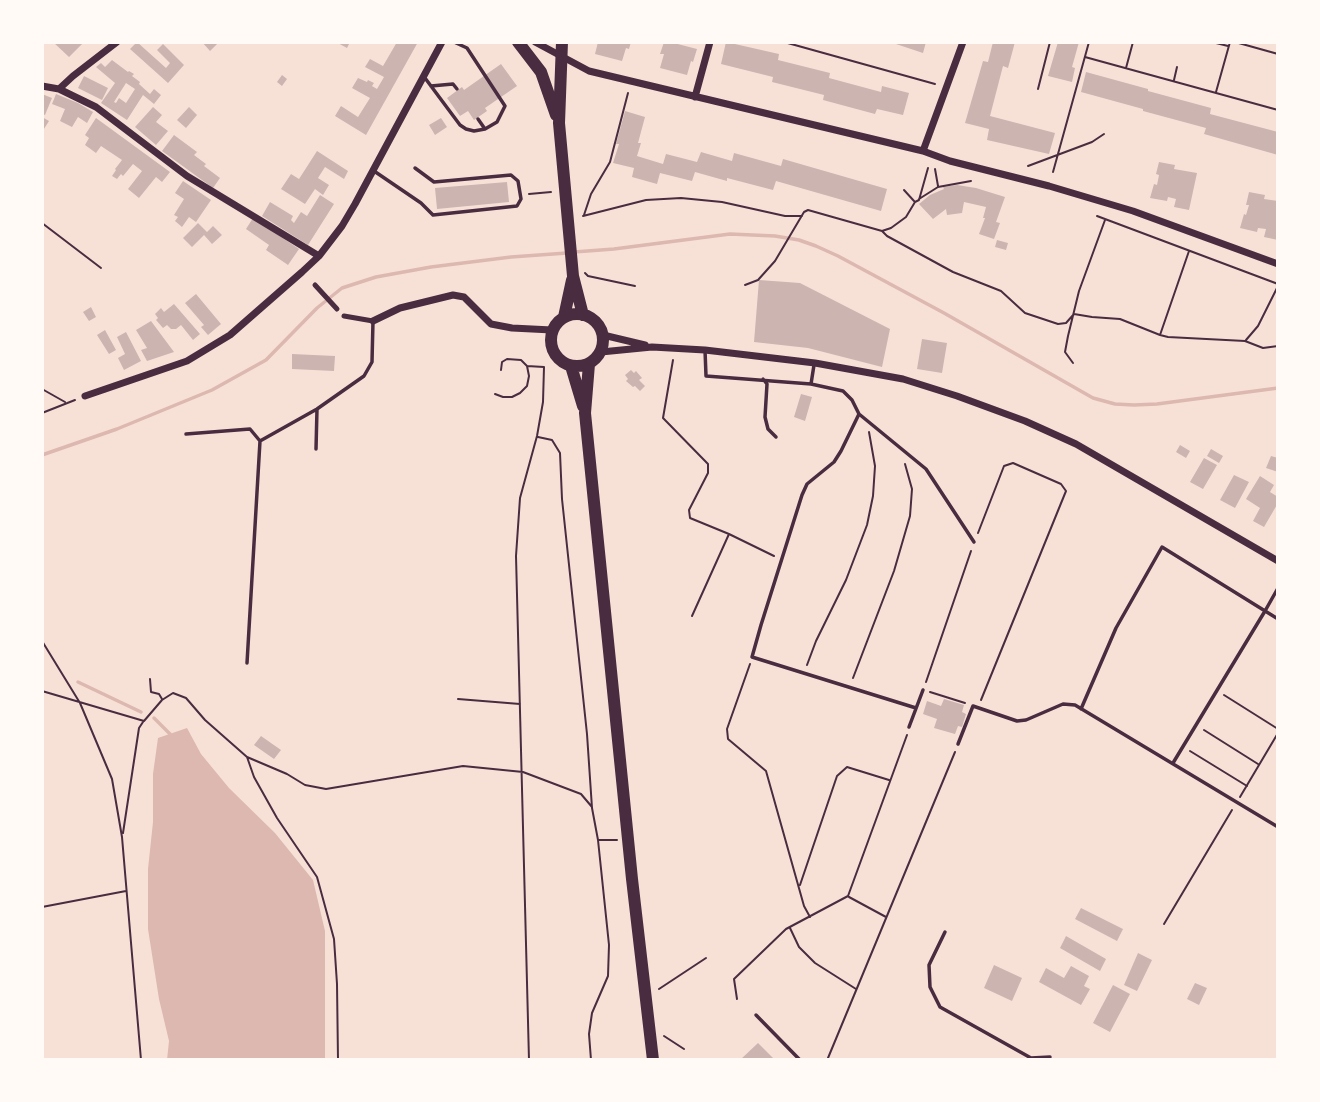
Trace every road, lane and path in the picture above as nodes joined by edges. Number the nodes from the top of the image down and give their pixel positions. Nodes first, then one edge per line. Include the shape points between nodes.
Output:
1 (117, 42) edge
2 (442, 42) edge
3 (454, 42) edge
4 (518, 42) edge
5 (535, 42) edge
6 (562, 42) edge
7 (710, 42) edge
8 (785, 42) edge
9 (963, 42) edge
10 (1050, 42) edge
11 (1089, 42) edge
12 (1133, 42) edge
13 (1212, 42) edge
14 (1230, 42) edge
15 (1235, 42) edge
16 (1229, 47) junction
17 (1278, 54) edge
18 (561, 57) junction
19 (1085, 57) junction
20 (1177, 67) dead end
21 (1126, 68) junction
22 (424, 76) junction
23 (1174, 81) junction
24 (42, 86) edge
25 (431, 86) junction
26 (946, 87) junction
27 (59, 89) junction
28 (457, 89) dead end
29 (1038, 89) dead end
30 (628, 93) dead end
31 (1216, 93) junction
32 (695, 97) junction
33 (1278, 110) edge
34 (478, 119) dead end
35 (559, 123) junction
36 (485, 129) junction
37 (1104, 134) dead end
38 (923, 151) junction
39 (1058, 155) junction
40 (1028, 166) dead end
41 (415, 168) dead end
42 (928, 168) dead end
43 (934, 169) dead end
44 (374, 171) junction
45 (1053, 172) dead end
46 (971, 181) dead end
47 (938, 187) junction
48 (904, 190) dead end
49 (552, 191) dead end
50 (520, 195) junction
51 (917, 201) junction
52 (802, 216) junction
53 (1097, 216) dead end
54 (1106, 219) junction
55 (42, 223) edge
56 (881, 231) junction
57 (1189, 250) junction
58 (319, 256) junction
59 (1278, 264) edge
60 (101, 268) dead end
61 (577, 272) junction
62 (315, 285) dead end
63 (745, 285) dead end
64 (1278, 285) edge
65 (635, 286) dead end
66 (338, 309) dead end
67 (583, 314) junction
68 (1074, 314) junction
69 (344, 316) dead end
70 (564, 317) junction
71 (373, 321) junction
72 (552, 330) junction
73 (603, 335) junction
74 (1160, 335) junction
75 (1245, 341) junction
76 (1278, 346) edge
77 (652, 347) junction
78 (675, 348) junction
79 (705, 350) junction
80 (601, 352) junction
81 (815, 363) junction
82 (1073, 363) dead end
83 (589, 364) junction
84 (527, 366) junction
85 (570, 366) junction
86 (501, 370) dead end
87 (763, 379) junction
88 (811, 384) junction
89 (42, 389) edge
90 (495, 394) dead end
91 (85, 396) joint
92 (66, 403) junction
93 (317, 409) junction
94 (42, 413) edge
95 (585, 413) junction
96 (859, 414) junction
97 (867, 421) junction
98 (187, 434) dead end
99 (537, 436) junction
100 (776, 437) dead end
101 (260, 441) junction
102 (316, 449) dead end
103 (902, 449) junction
104 (729, 534) junction
105 (974, 541) junction
106 (781, 559) junction
107 (1278, 561) edge
108 (1278, 587) edge
109 (1265, 611) junction
110 (692, 616) dead end
111 (1278, 619) edge
112 (42, 641) edge
113 (752, 657) junction
114 (247, 663) dead end
115 (804, 673) junction
116 (150, 679) dead end
117 (849, 687) junction
118 (923, 690) junction
119 (42, 691) edge
120 (1217, 691) junction
121 (458, 699) dead end
122 (162, 700) junction
123 (80, 703) junction
124 (521, 704) junction
125 (973, 706) junction
126 (916, 708) junction
127 (978, 708) junction
128 (1081, 709) junction
129 (144, 721) junction
130 (1196, 725) junction
131 (909, 727) joint
132 (1278, 729) edge
133 (1278, 733) edge
134 (958, 744) joint
135 (1183, 746) junction
136 (247, 757) junction
137 (1173, 763) junction
138 (1259, 764) junction
139 (523, 772) junction
140 (890, 780) junction
141 (1247, 786) junction
142 (1237, 802) junction
143 (592, 808) junction
144 (1278, 827) edge
145 (122, 837) junction
146 (628, 839) junction
147 (598, 841) junction
148 (799, 888) junction
149 (127, 890) junction
150 (848, 896) junction
151 (42, 907) edge
152 (886, 917) junction
153 (810, 918) junction
154 (1164, 924) dead end
155 (790, 927) junction
156 (945, 932) dead end
157 (706, 958) dead end
158 (856, 989) junction
159 (646, 997) junction
160 (737, 999) dead end
161 (756, 1015) dead end
162 (650, 1037) junction
163 (684, 1049) dead end
164 (1050, 1056) dead end
165 (828, 1059) edge
166 (1030, 1059) edge
167 (141, 1060) edge
168 (338, 1060) edge
169 (529, 1060) edge
170 (591, 1060) edge
171 (653, 1060) edge
172 (800, 1060) edge

1 - 27 street
2 - 22 street
3 - 36 lane via 467,48 505,106 497,122
4 - 35 main road via 541,72
5 - 18 street
6 - 18 main road
7 - 32 street
8 - 26 path
9 - 26 street
10 - 29 path
11 - 19 path
12 - 21 path
13 - 16 path
14 - 16 path
15 - 17 path
16 - 31 path
18 - 32 street via 589,71
18 - 35 main road
19 - 21 path
19 - 39 path
20 - 23 path
21 - 23 path
22 - 25 lane
22 - 44 street
23 - 31 path
24 - 27 street
25 - 28 lane via 453,84
25 - 36 lane via 460,125 474,131
26 - 38 street
27 - 58 street via 96,107 187,176
30 - 52 path via 610,162 583,216 646,200 681,198
31 - 33 path
32 - 38 street
34 - 36 lane
35 - 61 main road
37 - 39 path
38 - 59 street via 1123,207
39 - 40 path
39 - 45 path
41 - 50 lane via 434,182 511,175 519,181
42 - 51 path
43 - 47 path
44 - 50 lane via 433,215 517,206
44 - 58 street
46 - 47 path
47 - 51 path
48 - 51 path
49 - 50 path
51 - 56 path via 906,217
52 - 56 path via 814,211
52 - 63 path via 775,261 758,281
53 - 54 path
54 - 57 path
54 - 68 path
55 - 60 path
56 - 68 path via 953,272 1001,291 1025,313 1058,324
57 - 64 path
57 - 74 path
58 - 91 street via 230,335 187,361
61 - 65 path
61 - 67 main road
61 - 70 main road
62 - 66 street
64 - 75 path via 1258,326
67 - 70 main road
67 - 73 main road
68 - 74 path via 1119,319
68 - 82 path via 1065,352
69 - 71 street
70 - 72 main road
71 - 72 street via 400,308 453,295 464,297 491,324
71 - 93 lane via 372,362 364,376
72 - 85 main road via 551,349
73 - 77 street
73 - 80 main road
74 - 75 path
75 - 76 path via 1263,348
77 - 78 street
77 - 80 street
78 - 79 street
78 - 104 path via 663,418 708,464 690,518
79 - 81 street
79 - 87 lane via 706,376
80 - 83 main road
81 - 88 lane
81 - 107 street via 903,379 1025,421 1076,444
83 - 85 main road
83 - 95 main road
84 - 86 path via 521,360 507,359
84 - 90 path via 527,386 520,393 512,397
84 - 99 path via 544,367
85 - 95 main road
87 - 88 lane
87 - 100 lane via 767,384 765,417
88 - 96 lane via 843,391
89 - 92 path
91 - 92 path
92 - 94 path
93 - 101 lane
93 - 102 lane
95 - 146 main road
96 - 97 lane
96 - 106 lane via 834,462 807,484
97 - 103 lane
97 - 115 path via 875,466 867,525
98 - 101 lane via 250,429
99 - 124 path via 520,498 516,556
99 - 143 path via 552,440 560,453
101 - 114 lane
103 - 105 lane via 926,469
103 - 117 path via 912,489 910,516
104 - 106 path
104 - 110 path
105 - 118 path
105 - 127 path via 1004,466 1013,463 1061,484 1066,491
106 - 113 lane
108 - 109 lane
109 - 111 lane
109 - 120 lane
109 - 128 lane via 1162,547 1115,628
112 - 123 path
113 - 115 lane
113 - 148 path via 727,729 728,738 766,772
115 - 117 lane
116 - 122 path via 151,692
117 - 126 lane
118 - 125 path
118 - 126 lane
119 - 123 path
120 - 130 lane
120 - 132 path
121 - 124 path
122 - 129 path
122 - 136 path via 173,693 186,698
123 - 129 path
123 - 145 path via 112,779
124 - 139 path
125 - 127 lane
125 - 134 lane
126 - 131 lane
127 - 128 lane via 1017,721 1063,704
128 - 137 lane
129 - 145 path via 139,728
130 - 135 lane
130 - 138 path
131 - 140 path
133 - 138 path
134 - 152 path
135 - 137 lane
135 - 141 path
136 - 139 path via 304,785 326,789 463,766
136 - 168 path via 277,818 317,877 334,939
137 - 142 lane
138 - 141 path
139 - 143 path via 581,794
139 - 169 path
140 - 148 path via 847,767 837,776
140 - 150 path
141 - 142 path
142 - 144 lane
142 - 154 path
143 - 147 path
145 - 149 path
146 - 147 path
146 - 159 main road
147 - 170 path via 609,945 608,976 592,1013
148 - 153 path
149 - 151 path
149 - 167 path
150 - 152 path
150 - 153 path
152 - 158 path
153 - 155 path
155 - 158 path via 799,947 815,963
155 - 160 path via 734,979
156 - 166 lane via 929,965 930,988 940,1007
157 - 159 path
158 - 165 path
159 - 162 main road
161 - 172 lane
162 - 163 path via 662,1035
162 - 171 main road
164 - 166 lane

